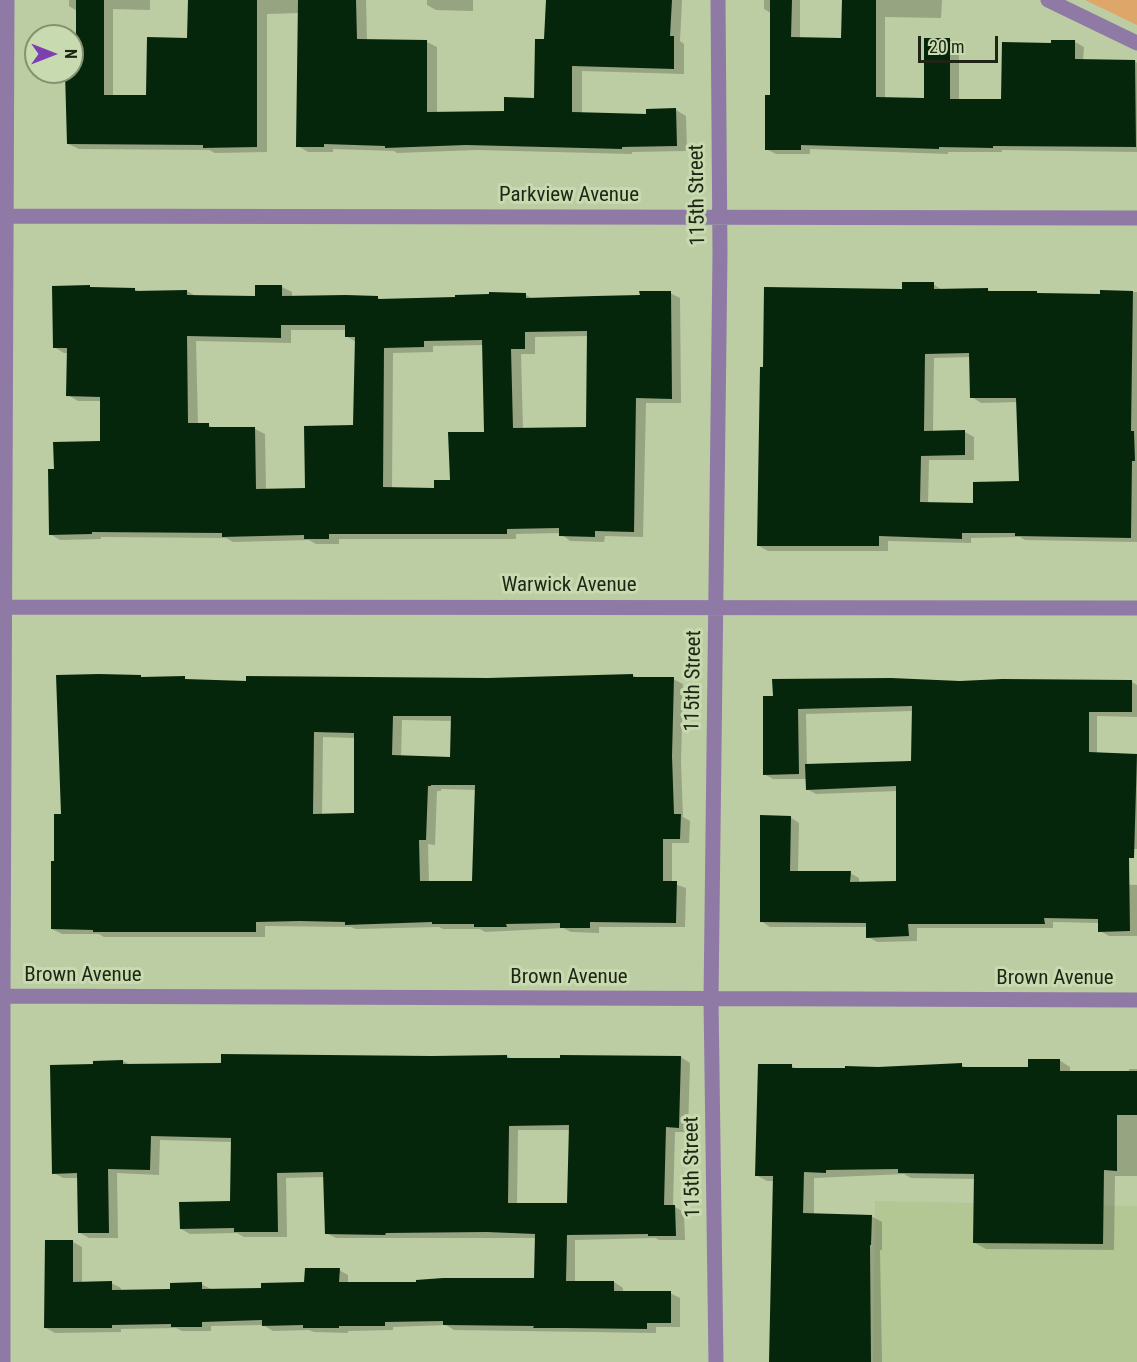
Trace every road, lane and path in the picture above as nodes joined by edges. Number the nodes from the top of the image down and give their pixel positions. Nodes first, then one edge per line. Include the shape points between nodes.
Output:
1 (7, 0) edge
2 (718, 0) edge
3 (1048, 0) edge
4 (1137, 43) edge
5 (3, 216) edge
6 (719, 218) junction
7 (1137, 218) edge
8 (3, 607) edge
9 (716, 607) junction
10 (1137, 608) edge
11 (1, 996) edge
12 (711, 999) junction
13 (1137, 1000) edge
14 (3, 1362) edge
15 (716, 1362) edge

1 - 5 street
2 - 6 street, 115th Street
3 - 4 street
5 - 6 street, Parkview Avenue
5 - 8 street
6 - 7 street, Parkview Avenue
6 - 9 street, 115th Street
8 - 9 street, Warwick Avenue
8 - 11 street
9 - 10 street, Warwick Avenue
9 - 12 street, 115th Street
11 - 12 street, Brown Avenue
11 - 14 street
12 - 13 street, Brown Avenue
12 - 15 street, 115th Street

